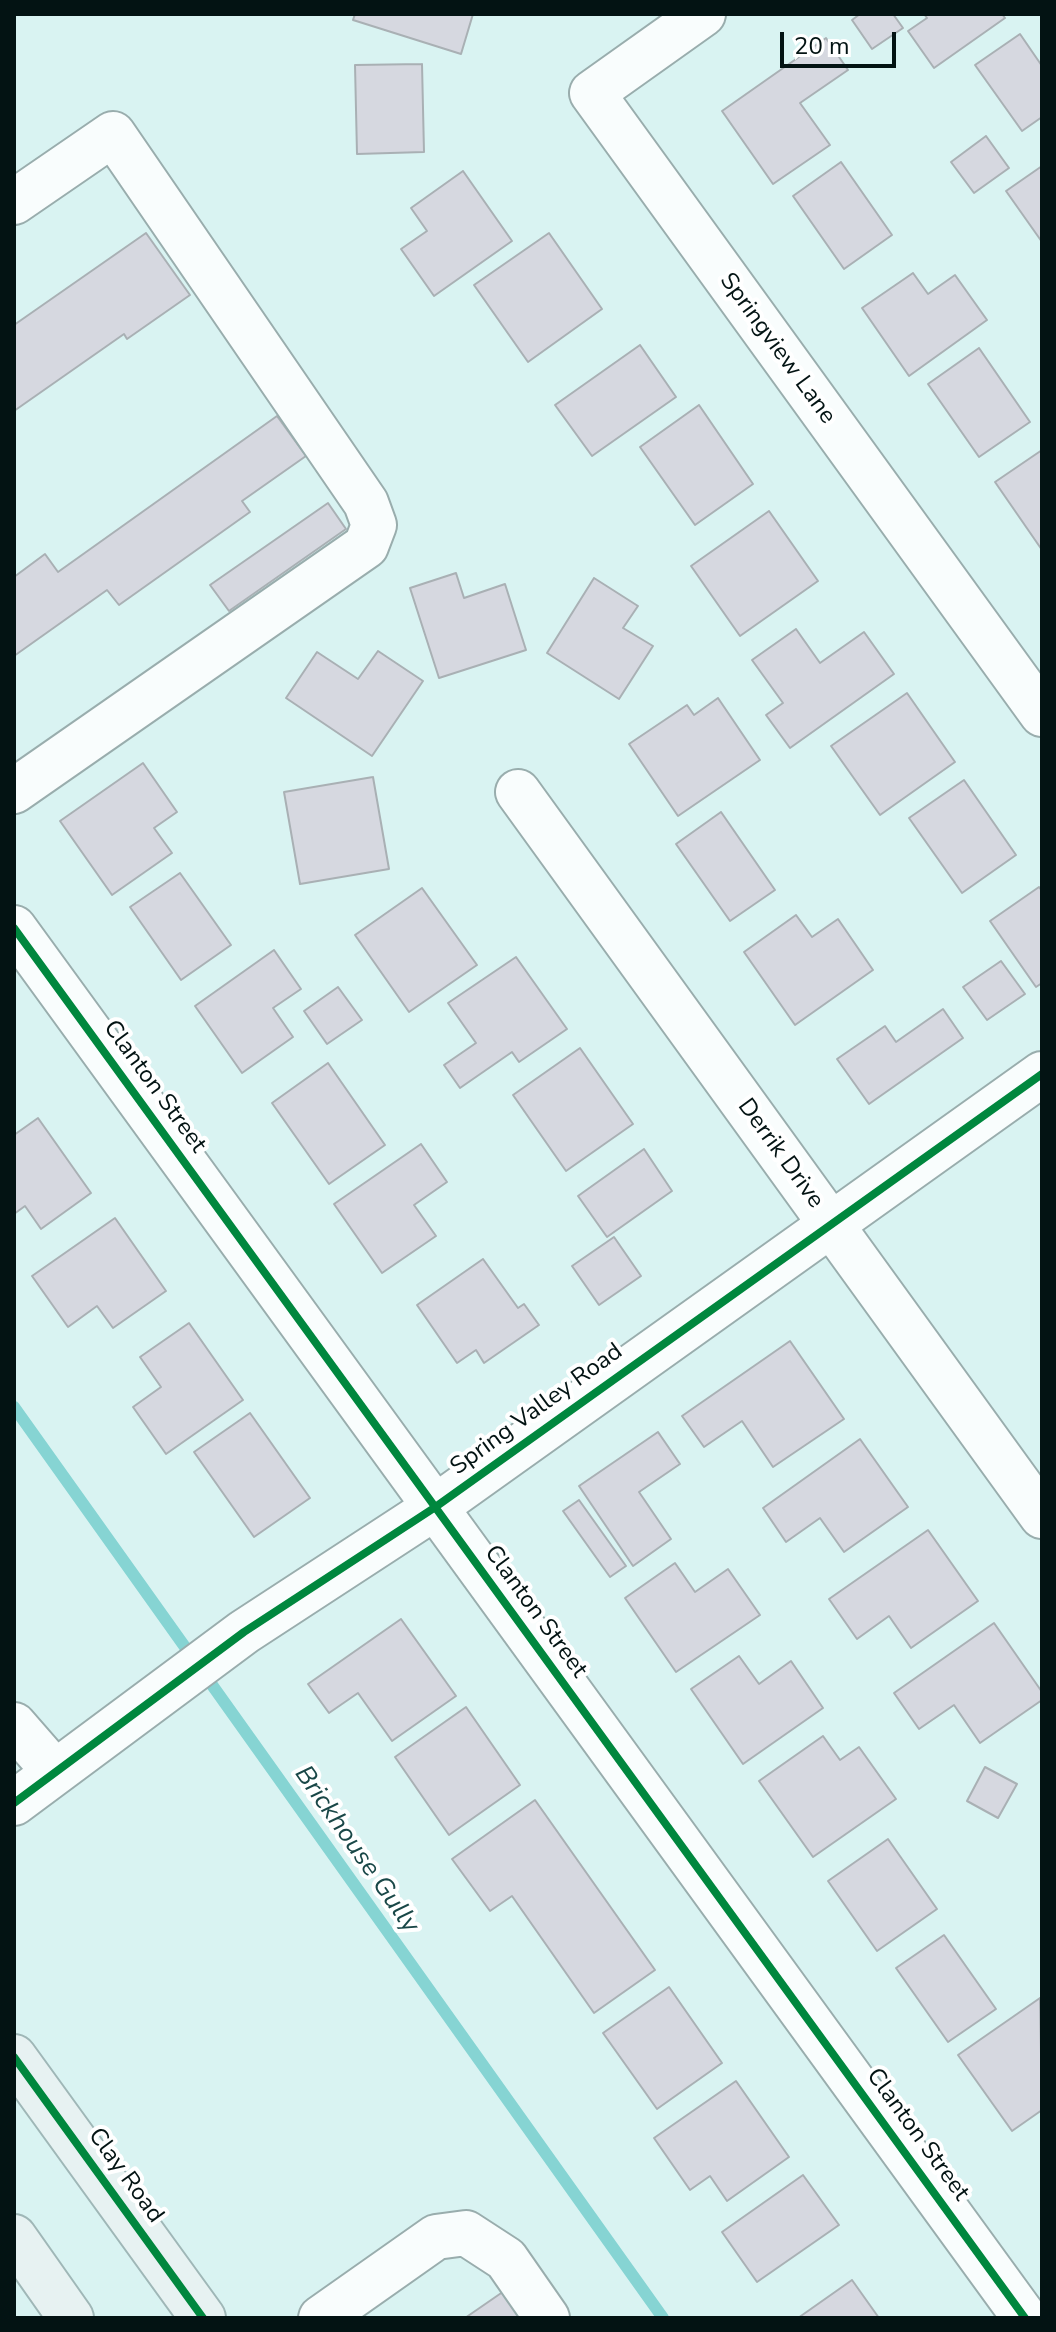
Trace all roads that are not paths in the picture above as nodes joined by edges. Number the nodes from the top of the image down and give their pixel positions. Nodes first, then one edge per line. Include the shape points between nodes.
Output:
1 (703, 14) edge
2 (14, 202) edge
3 (1042, 714) edge
4 (14, 791) edge
5 (518, 792) dead end
6 (14, 928) edge
7 (1042, 1074) edge
8 (831, 1224) junction
9 (434, 1508) junction
10 (1042, 1516) edge
11 (14, 1725) edge
12 (55, 1772) junction
13 (14, 1803) edge
14 (14, 2057) edge
15 (14, 2237) edge
16 (71, 2318) edge
17 (203, 2318) edge
18 (321, 2318) edge
19 (547, 2318) edge
20 (1025, 2318) edge

1 - 3 street, Springview Lane via 592,93
2 - 4 street via 113,134 366,503 374,525 366,546
5 - 8 street, Derrik Drive
6 - 9 street, Clanton Street
7 - 8 street, Spring Valley Road
8 - 9 street, Spring Valley Road
8 - 10 street, Derrik Drive
9 - 12 street, Spring Valley Road via 244,1632
9 - 20 street, Clanton Street
11 - 12 street
12 - 13 street, Spring Valley Road
14 - 17 main road, Clay Road
15 - 16 main road
18 - 19 street via 436,2237 466,2233 506,2259

